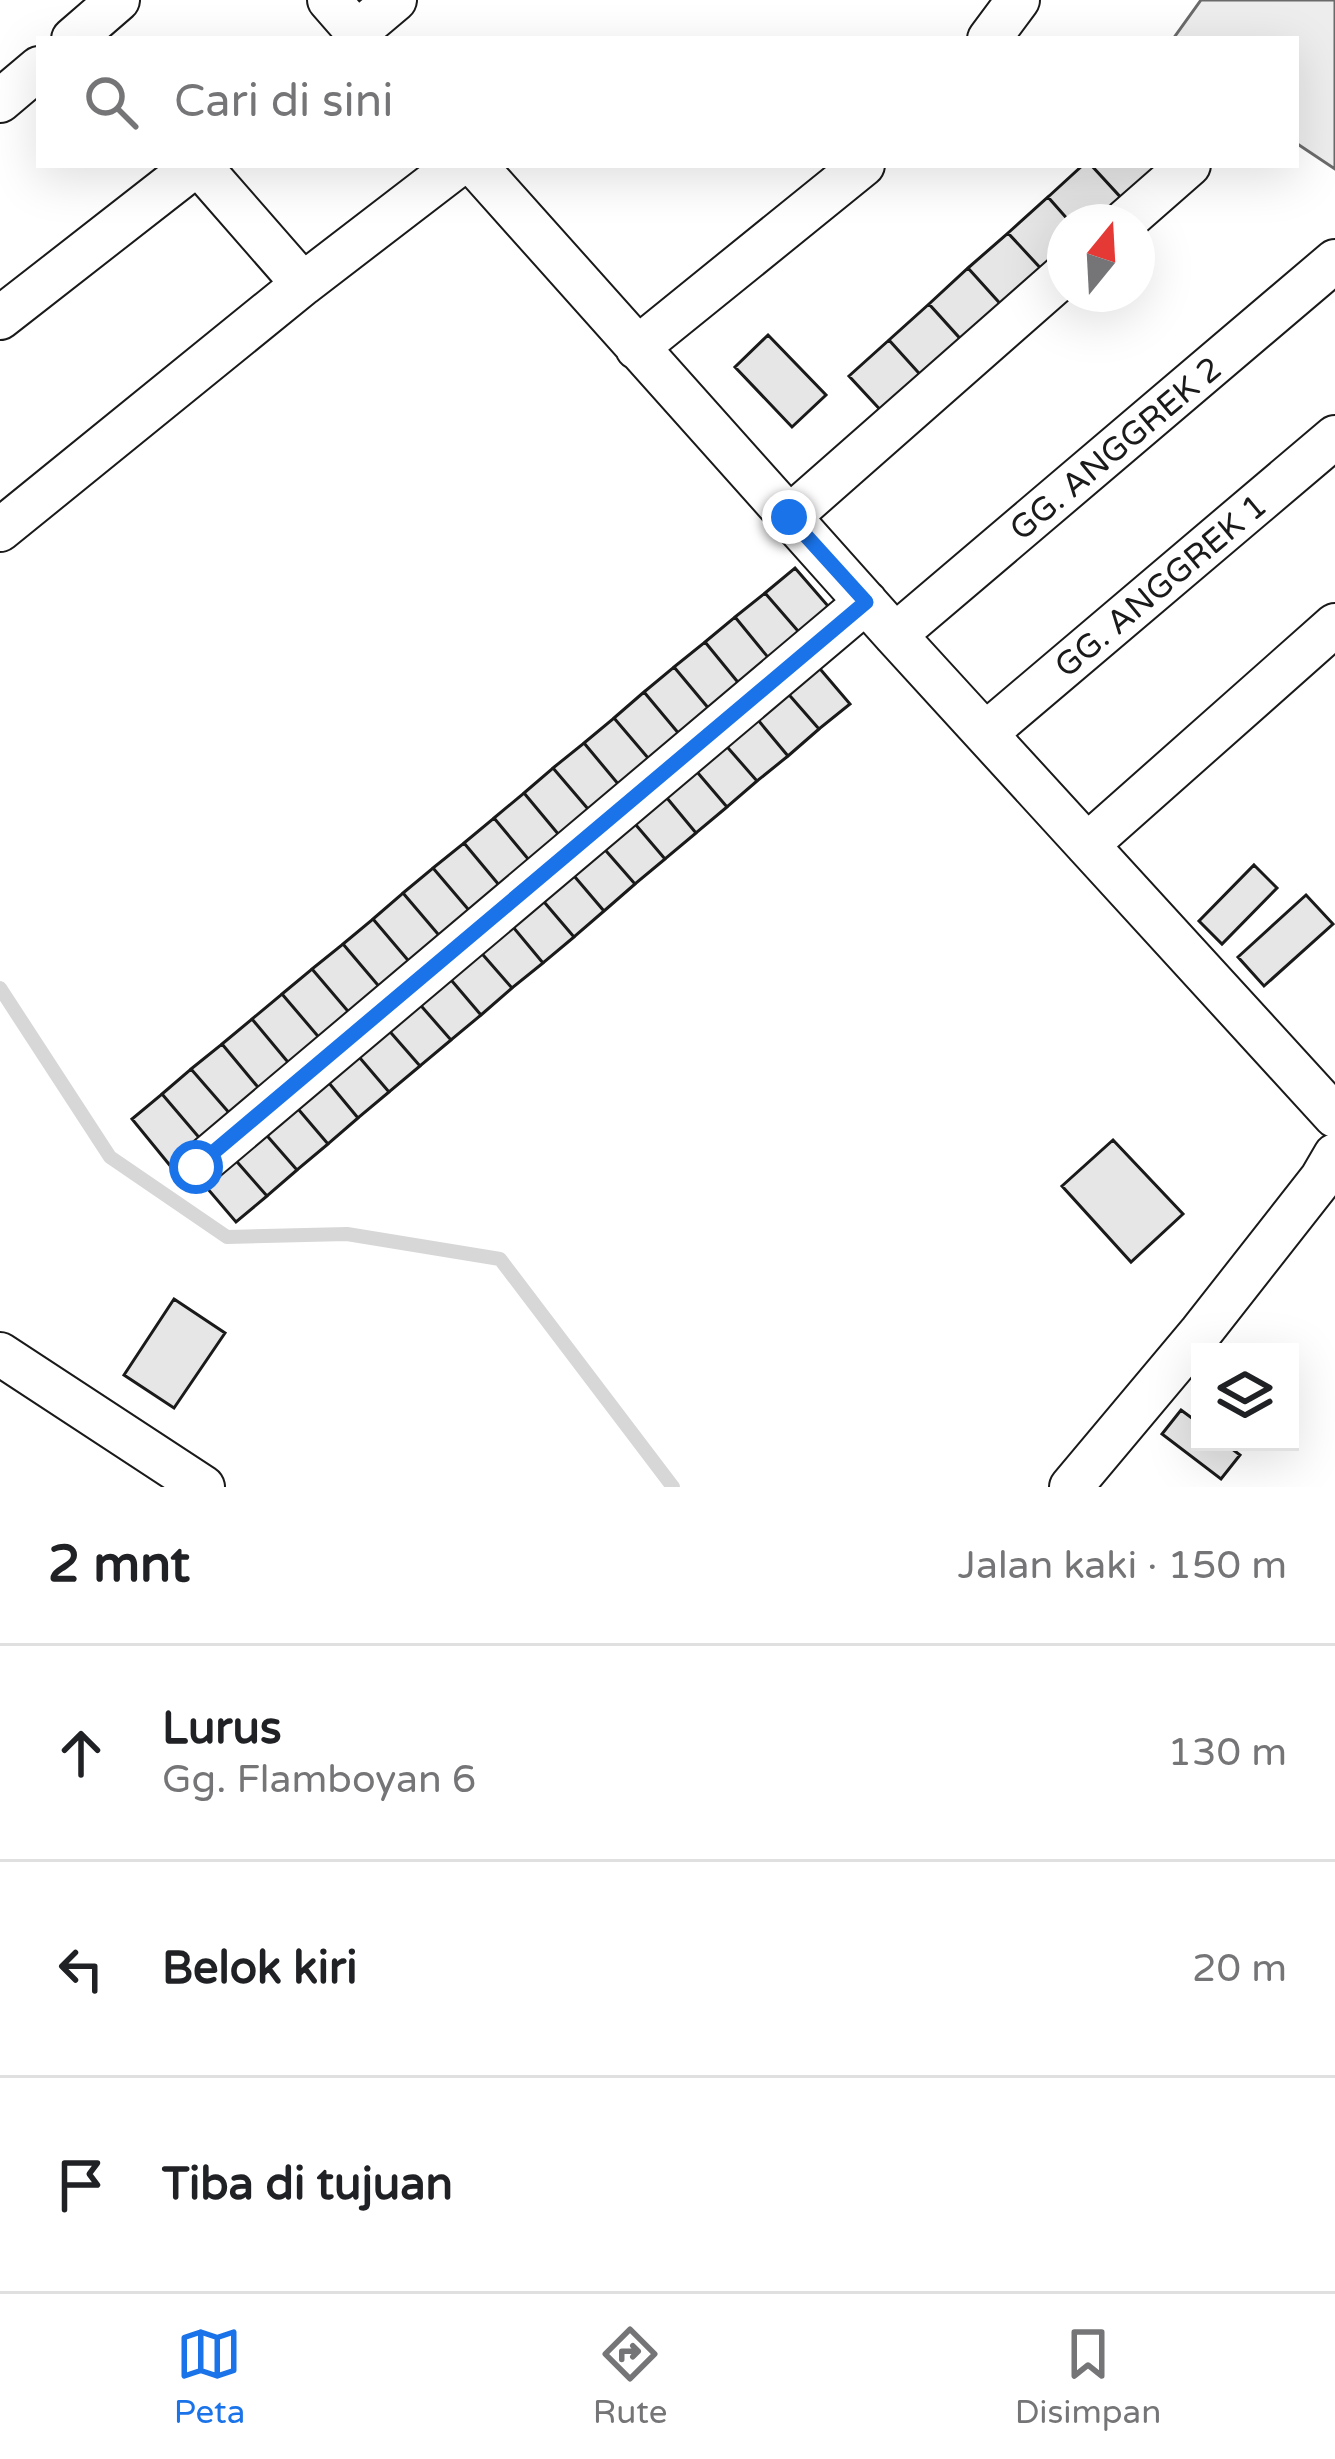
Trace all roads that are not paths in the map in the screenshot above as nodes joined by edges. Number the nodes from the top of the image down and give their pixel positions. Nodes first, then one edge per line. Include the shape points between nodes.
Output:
1 (118, 0) edge
2 (329, 0) edge
3 (395, 0) edge
4 (1018, 0) edge
5 (82, 36) edge
6 (360, 36) edge
7 (991, 36) edge
8 (36, 71) edge
9 (0, 101) edge
10 (194, 168) edge
11 (201, 168) edge
12 (454, 168) edge
13 (478, 168) edge
14 (859, 168) edge
15 (1186, 168) edge
16 (1145, 204) edge
17 (1335, 261) edge
18 (303, 284) junction
19 (1047, 290) edge
20 (0, 319) edge
21 (637, 348) junction
22 (1335, 437) edge
23 (789, 517) junction
24 (0, 530) edge
25 (866, 602) junction
26 (1335, 625) edge
27 (895, 635) junction
28 (986, 733) junction
29 (1087, 845) junction
30 (1335, 1116) edge
31 (1335, 1155) edge
32 (196, 1167) dead end
33 (0, 1354) edge
34 (203, 1487) edge
35 (1071, 1487) edge

1 - 5 street
2 - 6 street
3 - 6 street
4 - 7 street
8 - 9 street
10 - 20 street
11 - 18 street
12 - 18 street
13 - 21 street
14 - 21 street
15 - 16 street
17 - 27 street, GG. ANGGREK 2
18 - 24 street
19 - 23 street
21 - 23 street
22 - 28 street, GG. ANGGREK 1
23 - 25 street
25 - 27 street
25 - 32 street
26 - 29 street
27 - 28 street
28 - 29 street
29 - 30 street
31 - 35 street via 1202,1332
33 - 34 street

